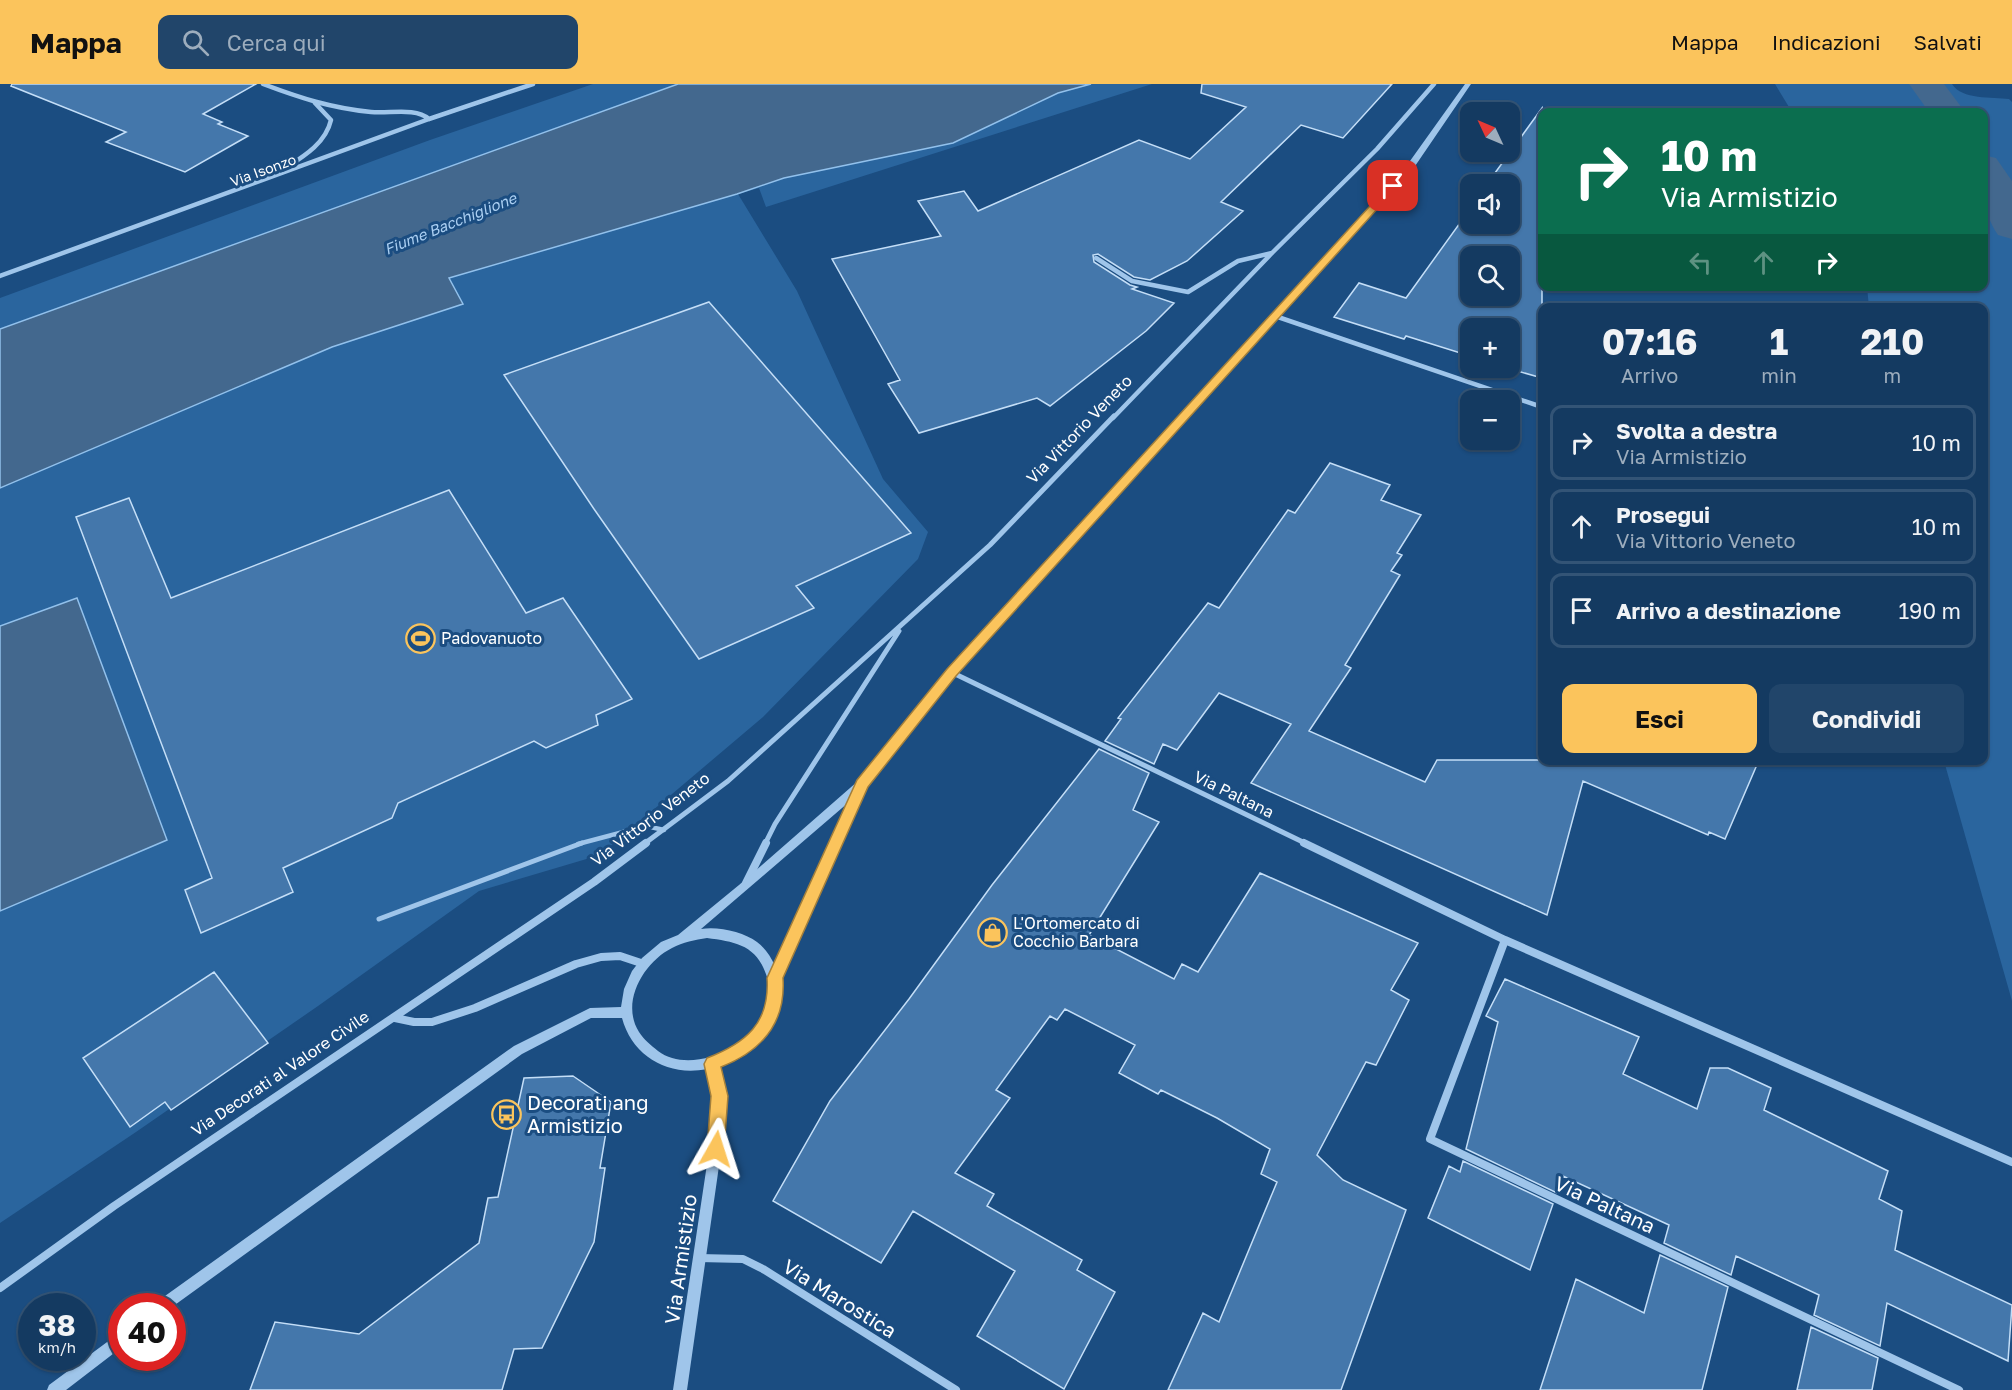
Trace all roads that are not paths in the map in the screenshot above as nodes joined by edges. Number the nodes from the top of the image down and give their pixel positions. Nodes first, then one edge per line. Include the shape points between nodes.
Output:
1 (263, 84) edge
2 (533, 84) edge
3 (1434, 84) edge
4 (1468, 84) edge
5 (314, 103) junction
6 (429, 119) junction
7 (272, 178) junction
8 (1272, 253) junction
9 (1096, 258) dead end
10 (0, 276) edge
11 (1275, 316) junction
12 (1538, 406) edge
13 (905, 623) junction
14 (951, 672) junction
15 (862, 784) junction
16 (664, 830) junction
17 (743, 888) junction
18 (379, 919) dead end
19 (682, 938) junction
20 (1505, 940) junction
21 (644, 964) junction
22 (775, 978) junction
23 (626, 1012) junction
24 (395, 1018) junction
25 (712, 1064) junction
26 (2012, 1162) edge
27 (699, 1258) junction
28 (0, 1288) edge
29 (181, 1293) edge
30 (108, 1349) edge
31 (54, 1390) edge
32 (680, 1390) edge
33 (956, 1390) edge
34 (1959, 1390) edge

1 - 5 street
2 - 6 street, Via Isonzo
3 - 8 street, Via Vittorio Veneto via 1377,148
4 - 11 street, Via Vittorio Veneto via 1408,170
5 - 6 street via 372,112 422,113
5 - 7 street via 331,120 326,135
6 - 7 street, Via Isonzo
7 - 10 street, Via Isonzo
8 - 9 street via 1235,261 1188,292 1132,281
8 - 13 street, Via Vittorio Veneto via 990,545
11 - 12 street
11 - 14 street, Via Vittorio Veneto
13 - 16 street, Via Vittorio Veneto via 728,781
13 - 17 street, Via Vittorio Veneto via 775,824
14 - 15 street, Via Vittorio Veneto
14 - 20 street, Via Paltana
15 - 17 street, Via Vittorio Veneto
15 - 22 street, Via Vittorio Veneto
16 - 18 lane via 646,826 596,838
16 - 24 street, Via Vittorio Veneto
17 - 19 street, Via Vittorio Veneto
19 - 21 street via 661,948
19 - 22 street via 707,933 730,935 751,944 766,959
20 - 26 street, Via Paltana
20 - 34 street, Via Paltana via 1430,1139
21 - 23 street via 630,986
21 - 24 street, Via Decorati al Valore Civile via 620,956 602,957 432,1022
22 - 25 street via 773,1011 764,1028 733,1056
23 - 25 street via 631,1032 644,1049 664,1061 687,1066
23 - 29 street via 590,1013 518,1050
24 - 28 street, Via Decorati al Valore Civile
25 - 27 street, Via Armistizio via 719,1096 718,1131
27 - 32 street, Via Armistizio
27 - 33 street, Via Marostica via 743,1259 763,1269
30 - 31 street

